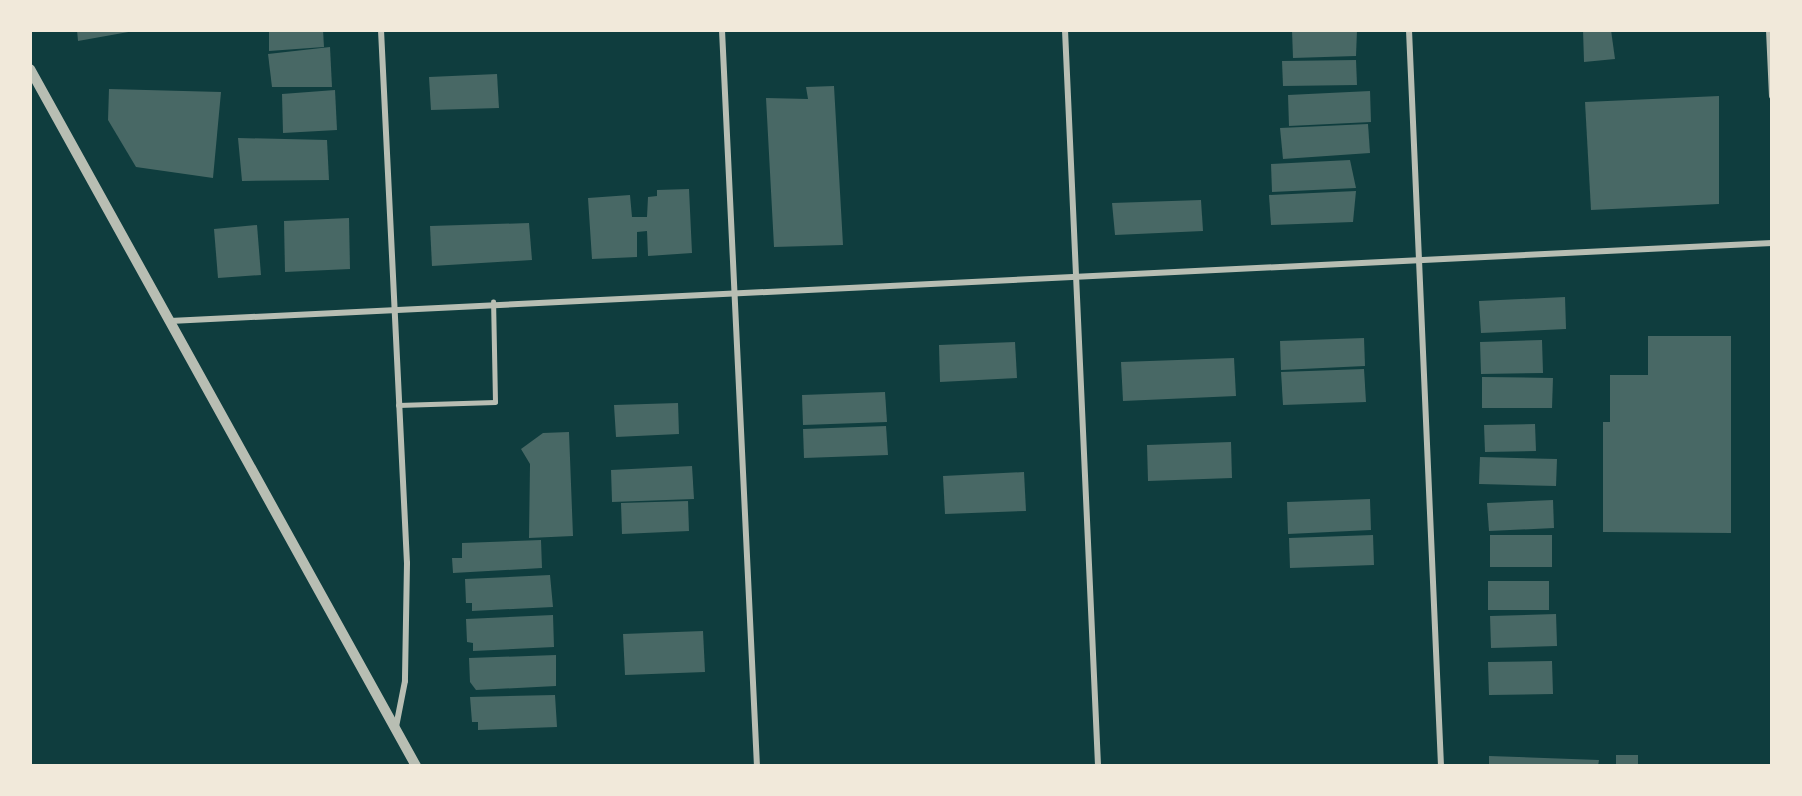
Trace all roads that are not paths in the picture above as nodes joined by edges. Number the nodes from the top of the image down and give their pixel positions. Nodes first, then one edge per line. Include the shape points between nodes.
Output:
1 (381, 30) edge
2 (722, 30) edge
3 (1065, 30) edge
4 (1409, 30) edge
5 (1769, 30) edge
6 (30, 69) edge
7 (1772, 96) edge
8 (1772, 243) edge
9 (1420, 262) junction
10 (1076, 276) junction
11 (738, 291) junction
12 (493, 302) junction
13 (393, 308) junction
14 (170, 321) junction
15 (398, 405) junction
16 (396, 729) junction
17 (416, 766) edge
18 (757, 766) edge
19 (1098, 766) edge
20 (1441, 766) edge

1 - 13 street
2 - 11 street
3 - 10 street
4 - 9 street
5 - 7 street
6 - 14 street
8 - 9 street
9 - 10 street
9 - 20 street
10 - 11 street
10 - 19 street
11 - 12 street
11 - 18 street
12 - 13 street
12 - 15 lane via 495,402
13 - 14 street
13 - 15 street
14 - 16 street
15 - 16 street via 407,563 405,681
16 - 17 street

